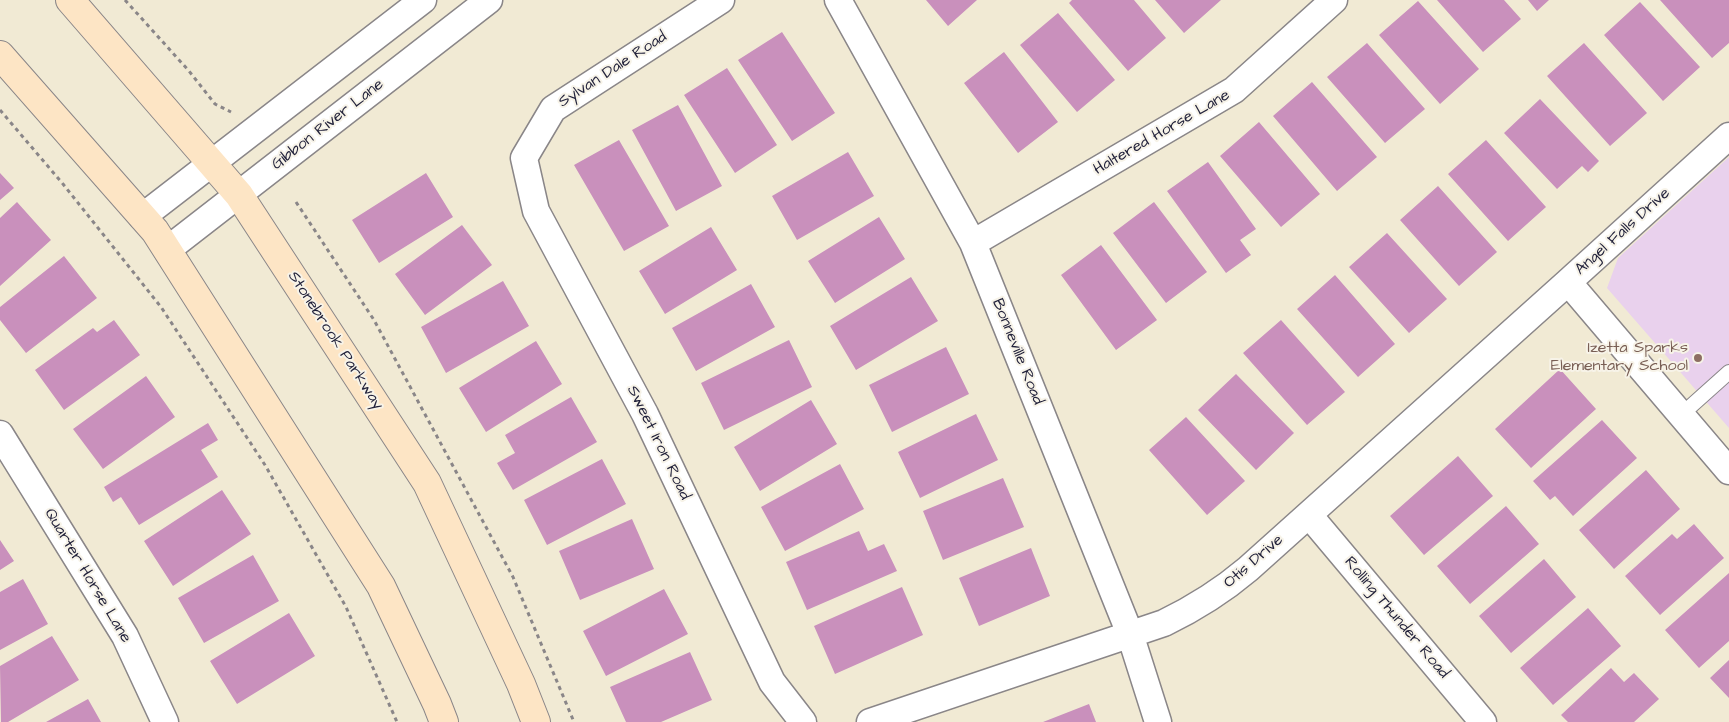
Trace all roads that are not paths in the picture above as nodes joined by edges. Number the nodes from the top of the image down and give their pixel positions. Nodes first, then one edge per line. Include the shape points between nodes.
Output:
1 (70, 0) edge
2 (423, 0) edge
3 (489, 0) edge
4 (721, 0) edge
5 (838, 0) edge
6 (1334, 0) edge
7 (0, 55) edge
8 (1729, 136) edge
9 (524, 158) joint
10 (212, 163) junction
11 (239, 194) junction
12 (142, 216) junction
13 (973, 243) junction
14 (167, 250) junction
15 (1568, 282) junction
16 (1729, 372) edge
17 (1681, 416) junction
18 (0, 434) edge
19 (1729, 471) edge
20 (1309, 515) junction
21 (1130, 634) junction
22 (165, 722) edge
23 (444, 722) edge
24 (536, 722) edge
25 (803, 722) edge
26 (870, 722) edge
27 (1158, 722) edge
28 (1482, 722) edge

1 - 10 main road, Stonebrook Parkway
2 - 10 street
3 - 11 street, Gibbon River Lane
4 - 9 street, Sylvan Dale Road via 553,109
5 - 13 street, Bonneville Road
6 - 13 street, Haltered Horse Lane via 1234,90
7 - 12 main road
8 - 15 street, Angel Falls Drive
9 - 25 street, Sweet Iron Road via 536,211 645,414 772,682
10 - 11 main road, Stonebrook Parkway
10 - 12 street
11 - 14 street, Gibbon River Lane
11 - 24 main road, Stonebrook Parkway via 427,483
12 - 14 main road
13 - 21 street, Bonneville Road
14 - 23 main road via 381,586
15 - 17 street, Angel Falls Drive
15 - 20 street, Otis Drive
16 - 17 lane
17 - 19 street, Angel Falls Drive
18 - 22 street, Quarter Horse Lane via 125,636
20 - 21 street, Otis Drive via 1229,585 1208,599 1164,623
20 - 28 street, Rolling Thunder Road
21 - 26 street, Otis Drive
21 - 27 street, Bonneville Road

